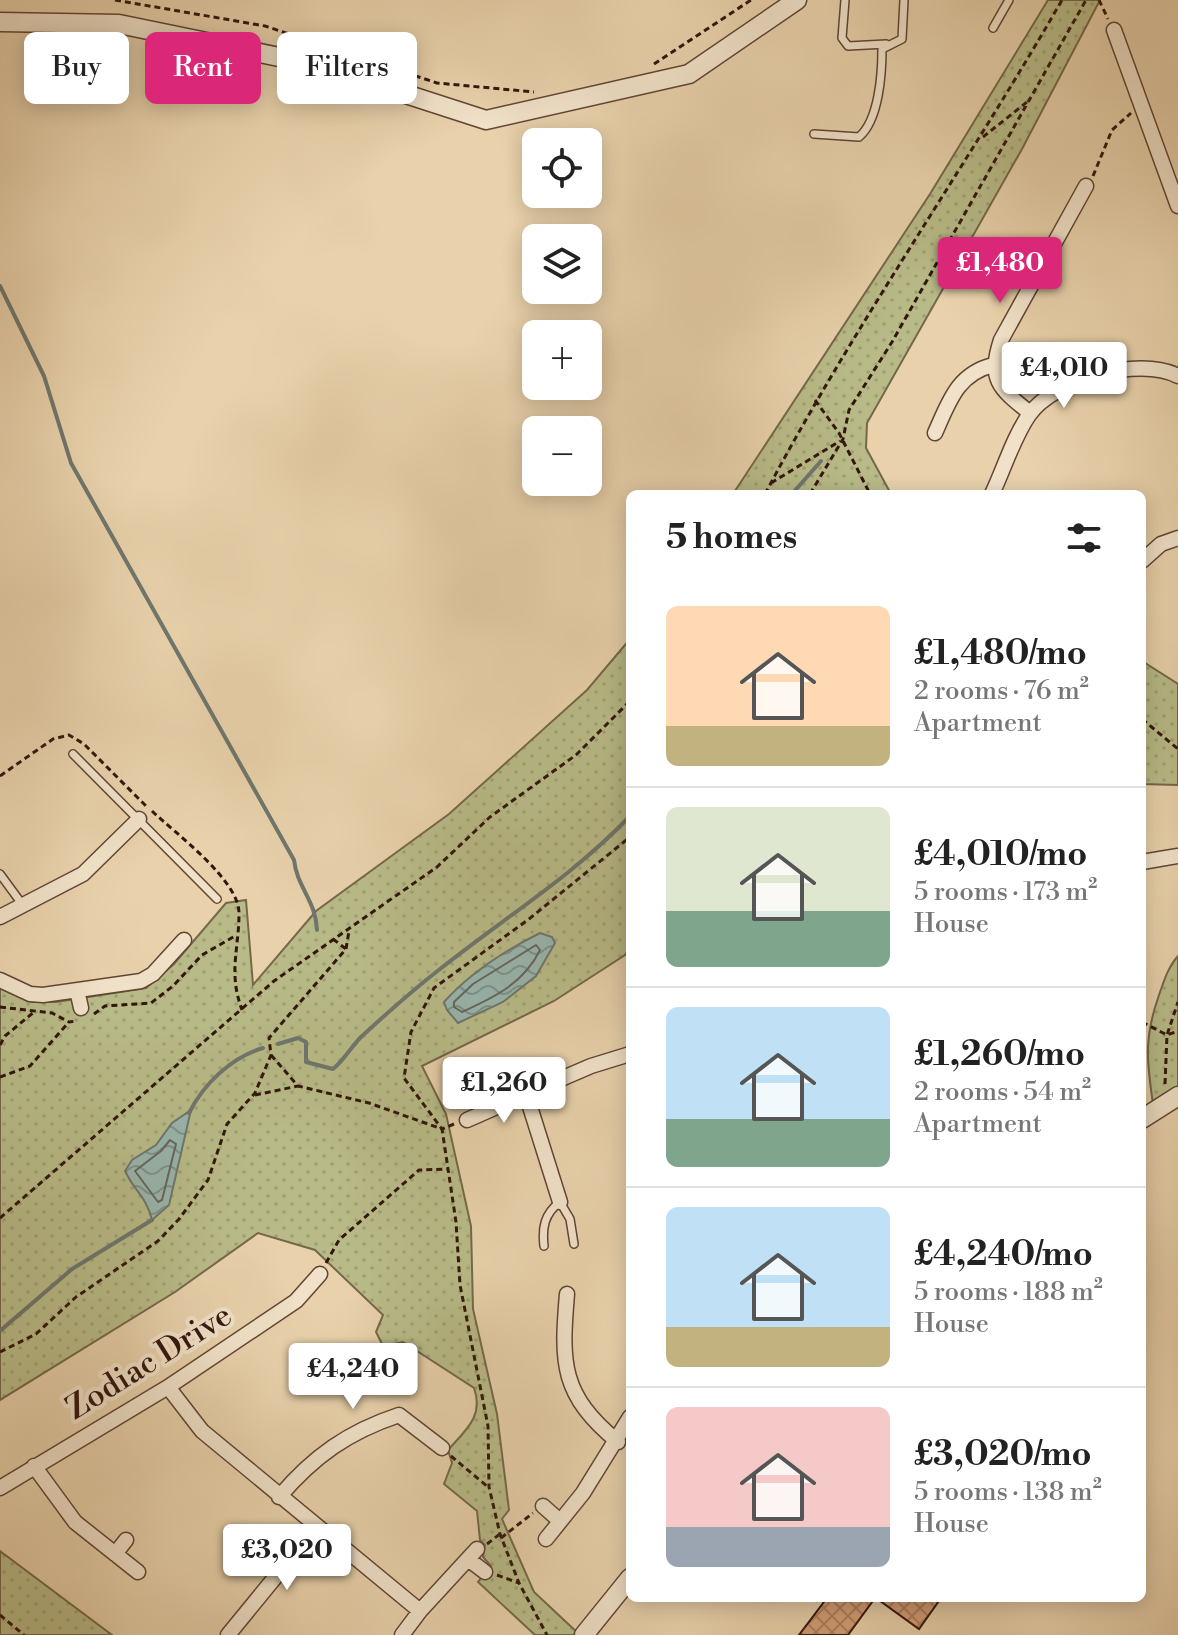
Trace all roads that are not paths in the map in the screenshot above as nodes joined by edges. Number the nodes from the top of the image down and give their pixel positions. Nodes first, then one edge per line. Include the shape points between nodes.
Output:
1 (797, 0) edge
2 (845, 0) edge
3 (904, 0) edge
4 (1009, 0) edge
5 (0, 22) edge
6 (993, 28) dead end
7 (1114, 30) road end
8 (886, 44) junction
9 (814, 134) dead end
10 (1086, 186) road end
11 (1178, 206) edge
12 (993, 365) junction
13 (1176, 371) edge
14 (1030, 413) junction
15 (935, 433) dead end
16 (994, 490) edge
17 (1178, 538) edge
18 (1146, 557) edge
19 (73, 754) dead end
20 (139, 819) junction
21 (1178, 856) edge
22 (1146, 861) edge
23 (0, 874) edge
24 (217, 899) dead end
25 (22, 904) junction
26 (0, 917) edge
27 (184, 940) dead end
28 (0, 980) edge
29 (77, 990) junction
30 (81, 1008) dead end
31 (626, 1055) edge
32 (526, 1094) junction
33 (1171, 1100) edge
34 (1146, 1116) edge
35 (467, 1120) road end
36 (560, 1202) junction
37 (574, 1244) dead end
38 (544, 1246) dead end
39 (320, 1274) road end
40 (567, 1294) dead end
41 (168, 1387) junction
42 (626, 1425) edge
43 (618, 1442) junction
44 (442, 1448) road end
45 (34, 1466) junction
46 (0, 1488) edge
47 (279, 1497) junction
48 (543, 1506) road end
49 (560, 1521) junction
50 (317, 1526) junction
51 (546, 1539) dead end
52 (126, 1540) dead end
53 (115, 1554) junction
54 (138, 1572) dead end
55 (485, 1572) road end
56 (626, 1583) edge
57 (420, 1611) junction
58 (228, 1635) edge
59 (402, 1635) edge
60 (584, 1635) edge

1 - 5 street via 689,74 486,120 313,64 119,24
2 - 8 lane via 842,38 848,46
3 - 8 lane via 902,39
4 - 6 lane
7 - 11 street
8 - 9 lane via 865,132 859,137
10 - 12 street via 1001,340
12 - 14 street via 1000,385
12 - 15 street via 977,369 956,388
13 - 14 street via 1092,375
14 - 16 street
17 - 18 street
19 - 20 lane
20 - 24 lane
20 - 25 street via 83,874
21 - 22 street
23 - 25 lane
25 - 26 street
27 - 29 street via 148,978
28 - 29 street via 30,994
29 - 30 street
31 - 32 street
32 - 35 street
32 - 36 street
33 - 34 street
36 - 37 lane via 570,1219
36 - 38 lane via 542,1227
39 - 41 street, Zodiac Drive via 296,1301
40 - 43 street via 567,1383 589,1418
41 - 45 street, Zodiac Drive
41 - 47 street via 202,1431
42 - 43 street
43 - 49 street
44 - 47 street via 399,1415 327,1447
45 - 46 street, Zodiac Drive
45 - 53 street via 75,1522
47 - 50 street
48 - 49 street
49 - 51 street
50 - 57 street
50 - 58 street
52 - 53 street
53 - 54 street
55 - 57 street via 472,1554
56 - 60 street
57 - 59 street

